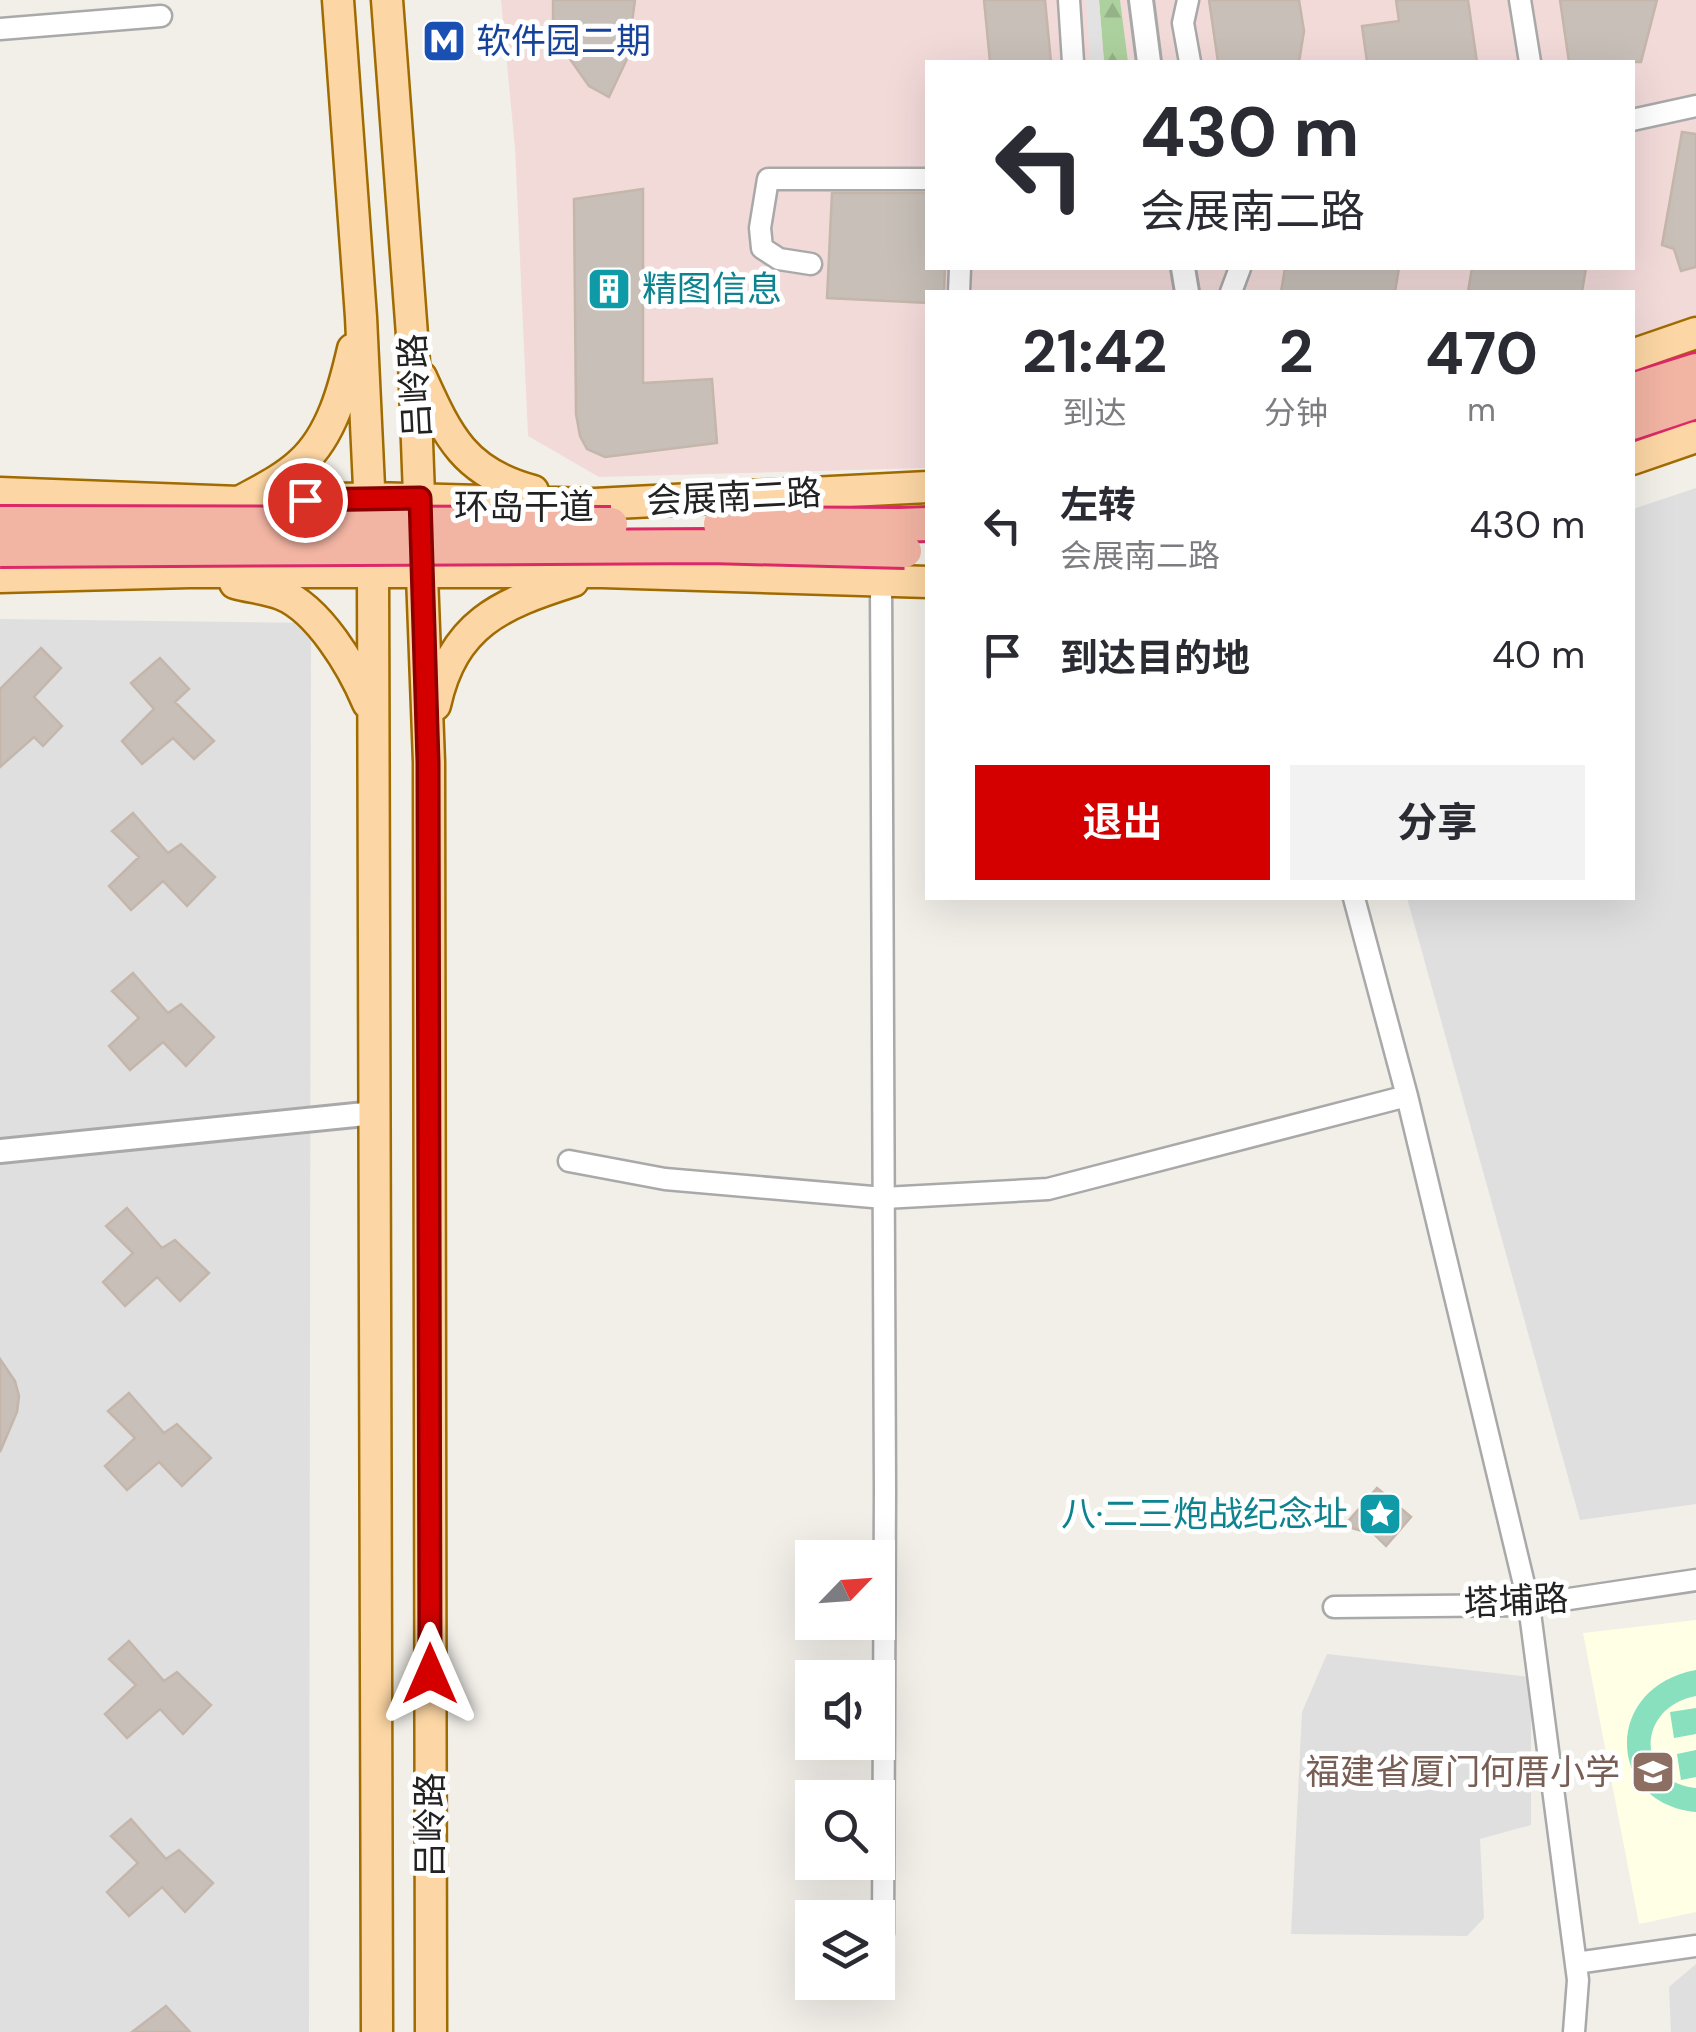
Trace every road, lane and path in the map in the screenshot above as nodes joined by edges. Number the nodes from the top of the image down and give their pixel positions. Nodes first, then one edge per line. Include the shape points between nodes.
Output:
1 (338, 0) edge
2 (387, 0) edge
3 (1069, 0) edge
4 (1141, 0) edge
5 (1188, 0) edge
6 (1520, 0) edge
7 (161, 16) dead end
8 (0, 28) edge
9 (1073, 60) edge
10 (1148, 60) edge
11 (1190, 60) edge
12 (1530, 60) edge
13 (1696, 106) edge
14 (1635, 119) edge
15 (925, 180) edge
16 (812, 264) dead end
17 (361, 317) junction
18 (1696, 334) edge
19 (1635, 354) edge
20 (414, 362) junction
21 (1696, 370) edge
22 (1635, 389) edge
23 (1696, 402) edge
24 (1635, 422) edge
25 (1696, 437) edge
26 (1635, 458) edge
27 (925, 487) edge
28 (0, 493) edge
29 (370, 498) junction
30 (420, 498) junction
31 (239, 502) junction
32 (595, 504) junction
33 (0, 523) edge
34 (915, 537) edge
35 (0, 550) edge
36 (188, 572) junction
37 (372, 572) junction
38 (422, 572) junction
39 (602, 572) junction
40 (0, 578) edge
41 (881, 581) junction
42 (925, 582) edge
43 (374, 718) junction
44 (428, 762) junction
45 (1355, 900) edge
46 (1406, 1096) junction
47 (375, 1113) junction
48 (0, 1151) edge
49 (569, 1162) dead end
50 (884, 1198) junction
51 (1696, 1580) edge
52 (1529, 1605) junction
53 (1334, 1607) dead end
54 (883, 1900) edge
55 (1696, 1946) edge
56 (1576, 1963) junction
57 (377, 2032) edge
58 (431, 2032) edge
59 (1574, 2032) edge

1 - 17 main road, 吕岭路
2 - 20 main road, 吕岭路
3 - 9 street
4 - 10 street
5 - 11 street via 1183,22
6 - 12 street
7 - 8 street
13 - 14 street
15 - 16 street via 768,179 762,248 778,259
17 - 29 main road, 吕岭路
17 - 31 main road via 341,397 316,445 286,475
18 - 19 main road
20 - 30 main road, 吕岭路
20 - 32 main road via 442,422 471,461 498,480
21 - 22 highway
23 - 24 highway
25 - 26 main road
27 - 32 main road, 会展南二路
28 - 31 main road, 会展南二路
29 - 30 main road, 会展南二路
29 - 31 main road, 会展南二路
29 - 37 main road, 吕岭路
30 - 32 main road, 会展南二路
30 - 38 main road, 吕岭路
32 - 39 main road
33 - 34 highway, 环岛干道, bridge
34 - 35 highway, 环岛干道, bridge via 710,546
36 - 37 main road
36 - 40 main road
36 - 43 main road via 283,595 299,606 355,672
37 - 38 main road
37 - 43 main road, 吕岭路
38 - 39 main road
38 - 44 main road, 吕岭路
39 - 41 main road
39 - 44 main road via 514,601 458,644 435,702
41 - 42 main road
41 - 50 street
43 - 47 main road, 吕岭路
44 - 58 main road, 吕岭路
45 - 46 street
46 - 50 street via 1048,1189
46 - 52 street
47 - 48 street
47 - 57 main road, 吕岭路
49 - 50 street via 665,1179
50 - 54 street
51 - 52 street, 塔埔路
52 - 53 street, 塔埔路
52 - 56 street
55 - 56 street
56 - 59 street

